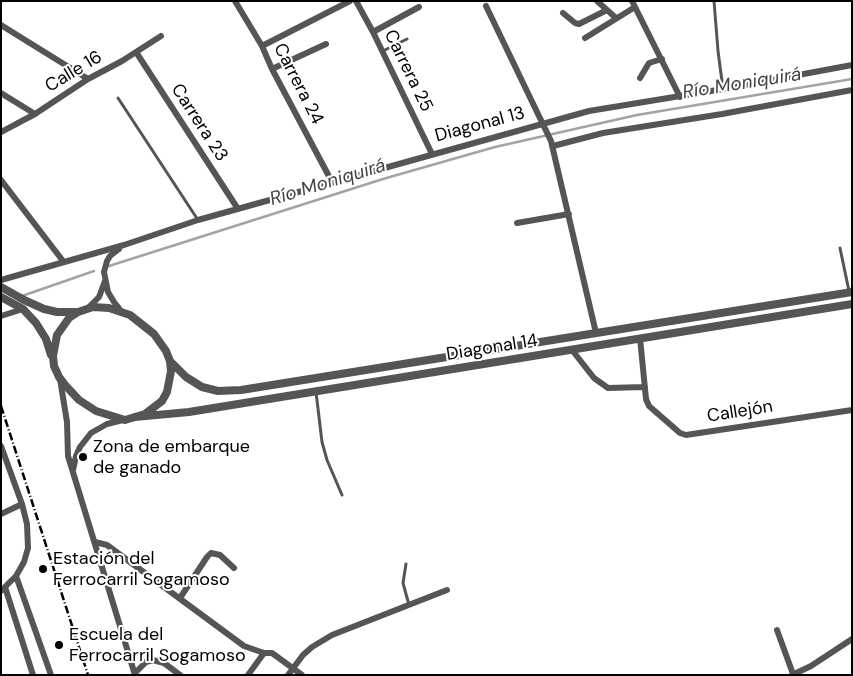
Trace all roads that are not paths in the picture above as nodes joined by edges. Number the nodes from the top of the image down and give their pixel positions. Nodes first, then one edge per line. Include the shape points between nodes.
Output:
1 (235, 1) edge
2 (350, 1) edge
3 (356, 1) edge
4 (597, 1) edge
5 (714, 1) edge
6 (634, 4) edge
7 (486, 6) dead end
8 (419, 7) dead end
9 (607, 10) junction
10 (563, 13) dead end
11 (616, 18) junction
12 (1, 25) edge
13 (373, 32) junction
14 (161, 36) dead end
15 (585, 38) dead end
16 (407, 39) dead end
17 (326, 44) dead end
18 (262, 46) junction
19 (136, 52) junction
20 (382, 52) junction
21 (662, 59) junction
22 (852, 65) edge
23 (272, 69) junction
24 (640, 78) dead end
25 (88, 79) junction
26 (724, 90) junction
27 (852, 90) edge
28 (1, 93) edge
29 (680, 97) junction
30 (118, 98) dead end
31 (34, 114) junction
32 (545, 127) junction
33 (1, 132) edge
34 (552, 144) junction
35 (432, 154) junction
36 (1, 180) edge
37 (332, 182) junction
38 (238, 209) junction
39 (569, 214) junction
40 (198, 220) junction
41 (517, 223) dead end
42 (124, 245) junction
43 (840, 248) dead end
44 (63, 261) junction
45 (105, 278) junction
46 (2, 285) edge
47 (851, 292) edge
48 (1, 297) edge
49 (852, 304) edge
50 (20, 307) junction
51 (82, 311) junction
52 (121, 311) junction
53 (1, 316) edge
54 (596, 333) junction
55 (640, 338) junction
56 (572, 350) junction
57 (170, 361) junction
58 (54, 366) junction
59 (60, 377) junction
60 (645, 387) junction
61 (316, 391) junction
62 (852, 410) edge
63 (135, 417) junction
64 (125, 420) junction
65 (1, 446) edge
66 (73, 474) junction
67 (342, 495) dead end
68 (22, 504) junction
69 (1, 514) edge
70 (95, 542) junction
71 (406, 564) dead end
72 (234, 568) dead end
73 (16, 576) junction
74 (3, 588) edge
75 (447, 590) dead end
76 (180, 598) junction
77 (409, 605) junction
78 (777, 630) dead end
79 (852, 640) edge
80 (264, 653) junction
81 (293, 668) junction
82 (135, 674) edge
83 (33, 675) edge
84 (51, 675) edge
85 (180, 675) edge
86 (248, 675) edge
87 (288, 675) edge
88 (302, 675) edge
89 (793, 675) edge

1 - 18 street, Carrera 24
2 - 18 street
3 - 13 street, Carrera 25
4 - 9 street
5 - 26 lane
6 - 11 street
6 - 21 street
7 - 32 street
8 - 13 street
9 - 10 street via 579,24
9 - 11 street
11 - 15 street
12 - 25 street
13 - 20 street, Carrera 25
14 - 19 street, Calle 16
16 - 20 lane
17 - 23 street
18 - 23 street, Carrera 24
19 - 25 street, Calle 16
19 - 38 street, Carrera 23
20 - 35 street, Carrera 25
21 - 24 street via 649,63
21 - 29 street
22 - 26 street, Diagonal 13
23 - 37 street, Carrera 24
25 - 31 street, Calle 16
26 - 29 street, Diagonal 13
27 - 34 street
28 - 31 street
29 - 32 street, Diagonal 13 via 589,111
30 - 40 lane
31 - 33 street, Calle 16
32 - 34 street
32 - 35 street, Diagonal 13
34 - 39 street
35 - 37 street, Diagonal 13
36 - 44 street
37 - 38 street, Diagonal 13
38 - 40 street, Diagonal 13
39 - 41 street
39 - 54 street
40 - 42 street, Diagonal 13
42 - 44 street, Diagonal 13
42 - 45 street, Diagonal 13 via 107,261
43 - 47 lane
44 - 46 street, Diagonal 13
45 - 51 street, Diagonal 13 via 99,297 91,307
45 - 52 street via 111,297
46 - 51 street via 24,300 50,311
47 - 54 street, Diagonal 14
48 - 50 street
49 - 55 street, Diagonal 14
50 - 53 street
50 - 58 street via 42,331
51 - 52 street via 102,307
51 - 58 street via 66,322 57,335
52 - 57 street via 154,334
54 - 57 street, Diagonal 14 via 241,390 202,388
55 - 56 street, Diagonal 14
55 - 60 street
56 - 60 street via 594,378 608,388
56 - 61 street, Diagonal 14
57 - 63 street via 170,382 162,401
58 - 59 street
59 - 64 street via 87,406
59 - 66 street via 68,456
60 - 62 street, Callejón via 649,406 686,435
61 - 63 street, Diagonal 14 via 181,413
61 - 67 lane via 322,442
63 - 64 street
64 - 66 street via 107,424 91,433 76,456
65 - 68 street
66 - 70 street
68 - 69 street
68 - 73 street via 28,548
70 - 76 street via 107,545
70 - 82 street
71 - 77 lane via 404,583
72 - 76 street via 220,555 211,553
73 - 74 street
73 - 84 street
74 - 83 street
75 - 77 street
76 - 80 street via 244,646
77 - 81 street via 332,635 312,647
78 - 89 street
79 - 89 street
80 - 81 street via 272,653
80 - 86 street
81 - 87 street
81 - 88 street
82 - 85 street via 146,662 154,660

